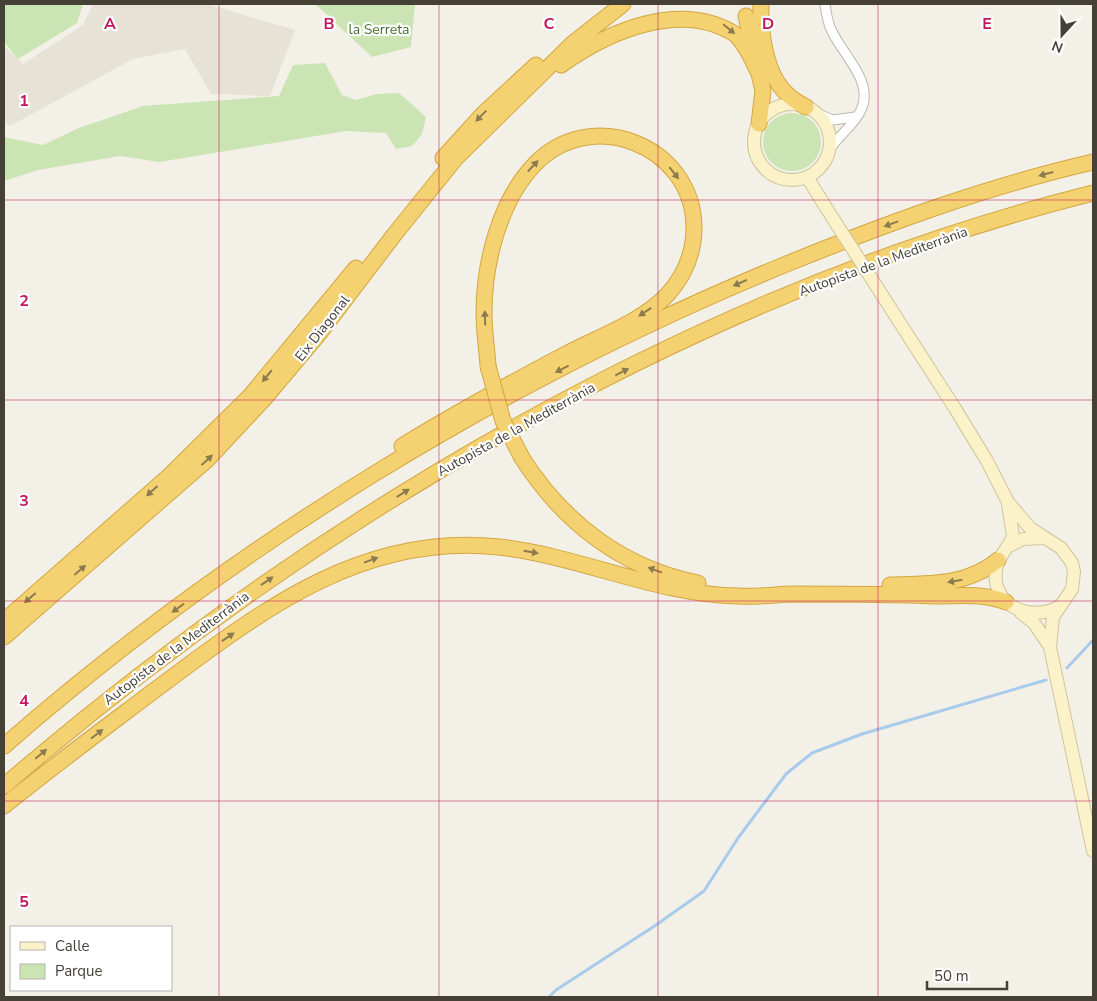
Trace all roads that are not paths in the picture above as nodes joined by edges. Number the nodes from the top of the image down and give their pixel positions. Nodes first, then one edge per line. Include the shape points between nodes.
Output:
1 (611, 4) edge
2 (623, 4) edge
3 (761, 4) edge
4 (825, 4) edge
5 (744, 10) edge
6 (765, 72) junction
7 (517, 96) junction
8 (812, 110) junction
9 (859, 114) junction
10 (758, 124) junction
11 (830, 149) junction
12 (1093, 162) edge
13 (807, 177) junction
14 (1093, 194) edge
15 (1008, 502) junction
16 (1044, 538) junction
17 (275, 540) junction
18 (1009, 546) junction
19 (998, 560) junction
20 (1006, 602) junction
21 (1061, 605) junction
22 (1020, 611) junction
23 (4, 622) edge
24 (4, 637) edge
25 (1050, 647) junction
26 (4, 746) edge
27 (4, 786) edge
28 (4, 806) edge
29 (1093, 851) edge

1 -> 23 highway, Eix Diagonal via 520,78 456,142 323,310 251,394 167,478
2 - 7 highway, Eix Diagonal via 572,44
3 - 6 highway
4 - 9 street via 830,26 864,88 864,104
5 - 6 highway
7 -> 6 highway via 615,29 647,14 675,10 701,13 725,26
6 - 8 highway via 786,94
6 - 10 highway
24 -> 7 highway, Eix Diagonal via 208,459 318,335 440,177
8 - 9 street via 827,119 839,120
8 - 10 street via 790,105 779,107
8 - 11 street via 828,130
9 - 11 street
10 - 13 street via 755,151 765,169 782,179
11 - 13 street via 820,169
12 -> 17 highway via 1006,185 903,219 820,250 684,309 563,368 460,424
13 - 15 street, bridge via 969,432
27 -> 14 highway, Autopista de la Mediterrània via 113,695 250,592 410,488 528,421 674,347 822,282 984,224
15 - 16 street via 1030,528
15 - 18 street via 1014,530
16 - 18 street via 1023,540
16 - 21 street via 1061,548 1072,563 1074,582
19 -> 17 highway, bridge via 974,576 937,584 729,587 679,579 627,558 592,537 546,492 522,458 503,420 488,366 484,313 488,273 494,242 512,198 534,165 562,143 596,135 619,137 636,143 664,160 684,186 694,217 692,250 685,270 668,294 642,314 510,383 386,456 335,491
17 -> 26 highway via 142,634
18 - 19 street
19 - 20 street via 996,580
20 - 22 street
28 -> 20 highway via 204,654 285,599 327,576 405,551 453,546 508,548 678,590 738,596 867,593 984,597
21 - 22 street via 1044,614
21 - 25 street via 1050,628
22 - 25 street via 1034,623
25 - 29 street

